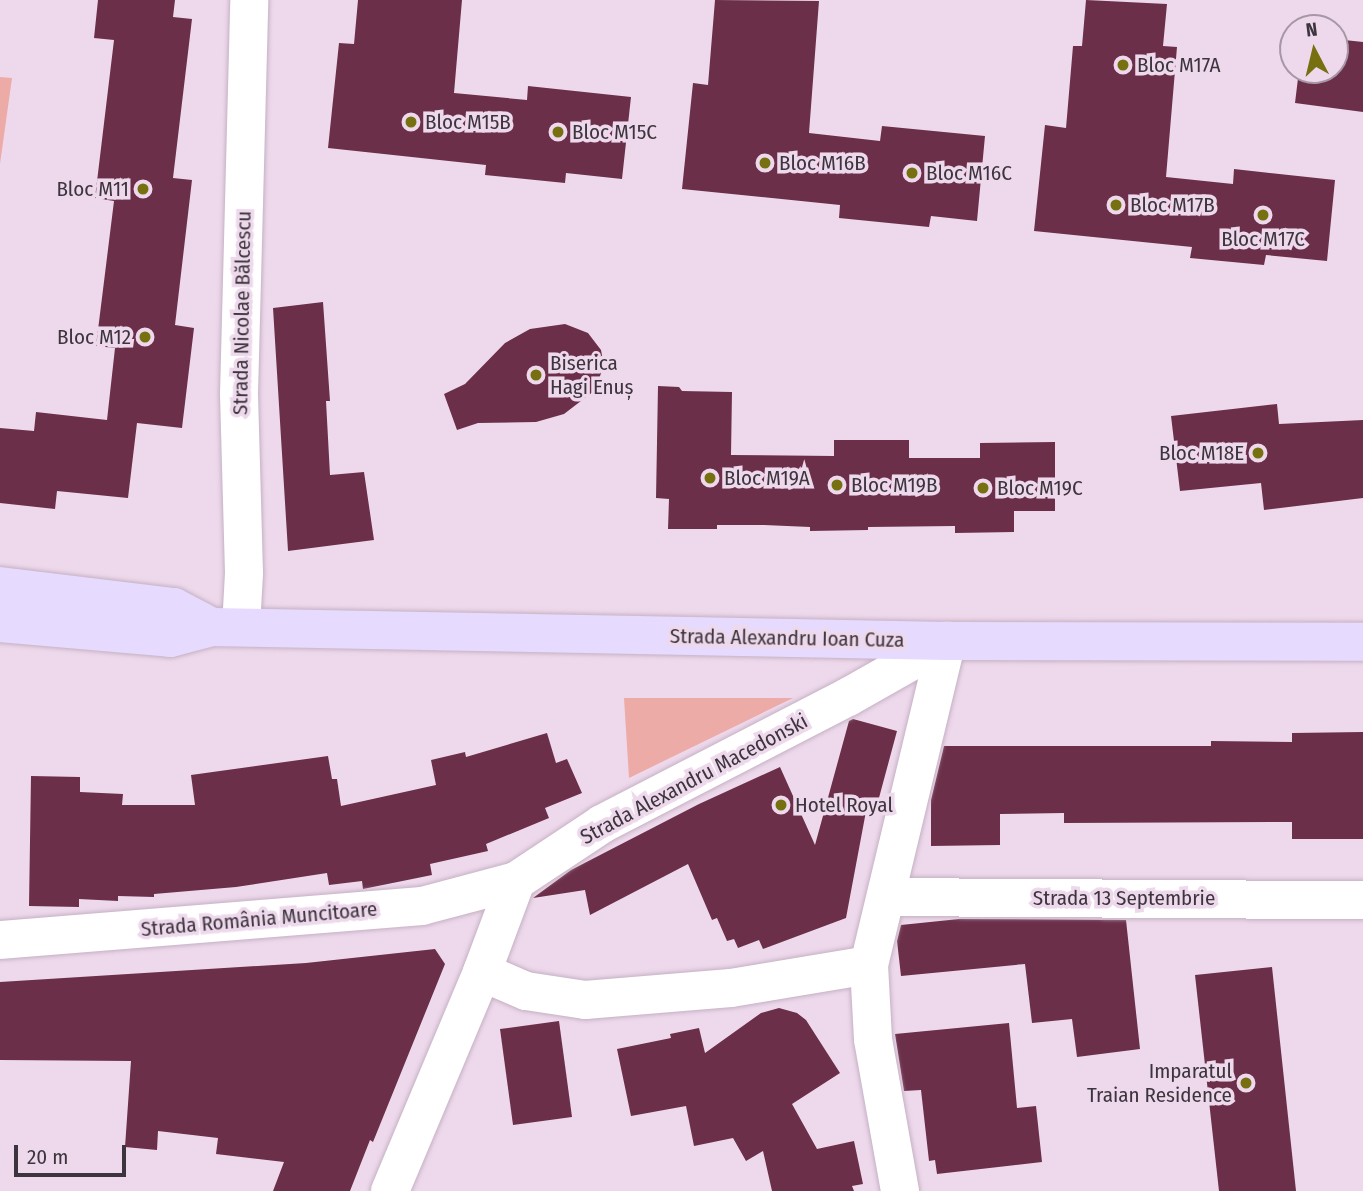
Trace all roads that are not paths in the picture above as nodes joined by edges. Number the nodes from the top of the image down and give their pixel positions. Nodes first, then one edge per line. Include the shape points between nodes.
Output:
1 (249, 0) edge
2 (0, 586) edge
3 (0, 623) edge
4 (226, 627) junction
5 (947, 641) junction
6 (1363, 642) edge
7 (516, 881) junction
8 (886, 897) junction
9 (1363, 900) edge
10 (0, 940) edge
11 (869, 965) junction
12 (482, 972) junction
13 (390, 1191) edge
14 (900, 1191) edge

1 - 4 street, Strada Nicolae Bălcescu via 239,380 244,573
2 - 4 main road, Strada Alexandru Ioan Cuza via 174,607
3 - 4 main road, Strada Alexandru Ioan Cuza via 170,638
4 - 5 main road, Strada Alexandru Ioan Cuza
5 - 6 main road, Strada Alexandru Ioan Cuza
5 - 7 street, Strada Alexandru Macedonski via 602,824
5 - 8 street
7 - 10 street, Strada România Muncitoare via 422,906
7 - 12 street
8 - 9 street, Strada 13 Septembrie
8 - 11 street
11 - 12 street via 731,988 584,1000 526,990
11 - 14 street via 873,1039
12 - 13 street

